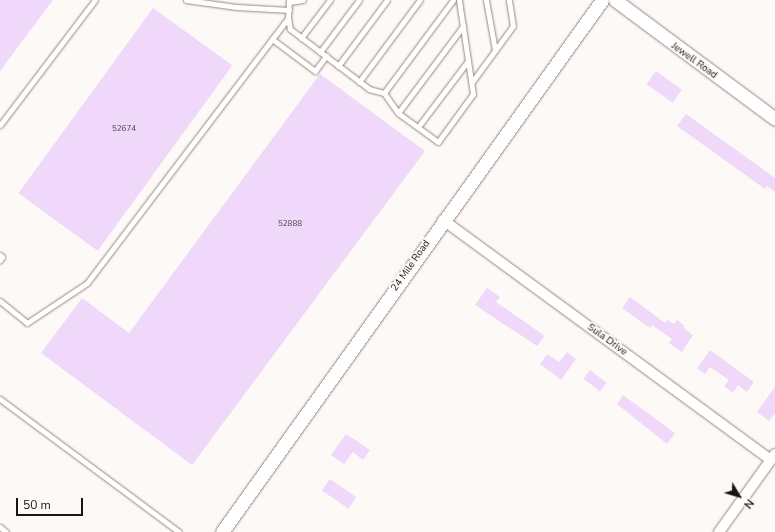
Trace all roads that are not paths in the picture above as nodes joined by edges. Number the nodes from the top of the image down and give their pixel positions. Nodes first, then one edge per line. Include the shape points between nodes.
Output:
1 (95, 0) edge
2 (186, 0) edge
3 (303, 0) edge
4 (330, 0) edge
5 (359, 0) edge
6 (387, 0) edge
7 (420, 0) edge
8 (453, 0) edge
9 (460, 0) edge
10 (486, 0) edge
11 (509, 0) edge
12 (602, 0) edge
13 (615, 0) edge
14 (289, 1) edge
15 (289, 10) junction
16 (288, 18) junction
17 (463, 26) junction
18 (302, 38) junction
19 (272, 39) junction
20 (495, 50) junction
21 (320, 52) junction
22 (326, 56) junction
23 (468, 60) junction
24 (338, 66) junction
25 (360, 82) junction
26 (472, 82) junction
27 (384, 93) junction
28 (398, 113) junction
29 (775, 119) edge
30 (0, 125) edge
31 (418, 127) junction
32 (443, 220) junction
33 (0, 255) edge
34 (0, 260) edge
35 (0, 301) edge
36 (0, 399) edge
37 (773, 457) edge
38 (0, 527) edge
39 (6, 532) edge
40 (179, 532) edge
41 (222, 532) edge
42 (719, 532) edge

1 - 30 lane
2 - 15 lane via 237,7
3 - 14 lane
4 - 18 lane
5 - 21 lane
6 - 24 lane
7 - 25 lane
8 - 27 lane
9 - 17 lane
10 - 20 lane
11 - 20 lane via 513,26
12 - 32 street, 24 Mile Road
13 - 29 street, Jewell Road
14 - 15 lane
15 - 16 lane
16 - 18 lane via 290,29
16 - 19 lane
17 - 23 lane
17 - 28 lane
18 - 21 lane
19 - 22 lane via 315,71
19 - 35 lane via 87,283 27,323
20 - 26 lane
21 - 22 lane
22 - 24 lane
23 - 26 lane
23 - 31 lane
24 - 25 lane
25 - 27 lane via 369,89
26 - 31 lane via 473,94 438,142
27 - 28 lane
28 - 31 lane
32 - 37 street, Sula Drive
32 - 41 street, 24 Mile Road
33 - 34 lane
36 - 40 lane
37 - 42 street
38 - 39 lane

